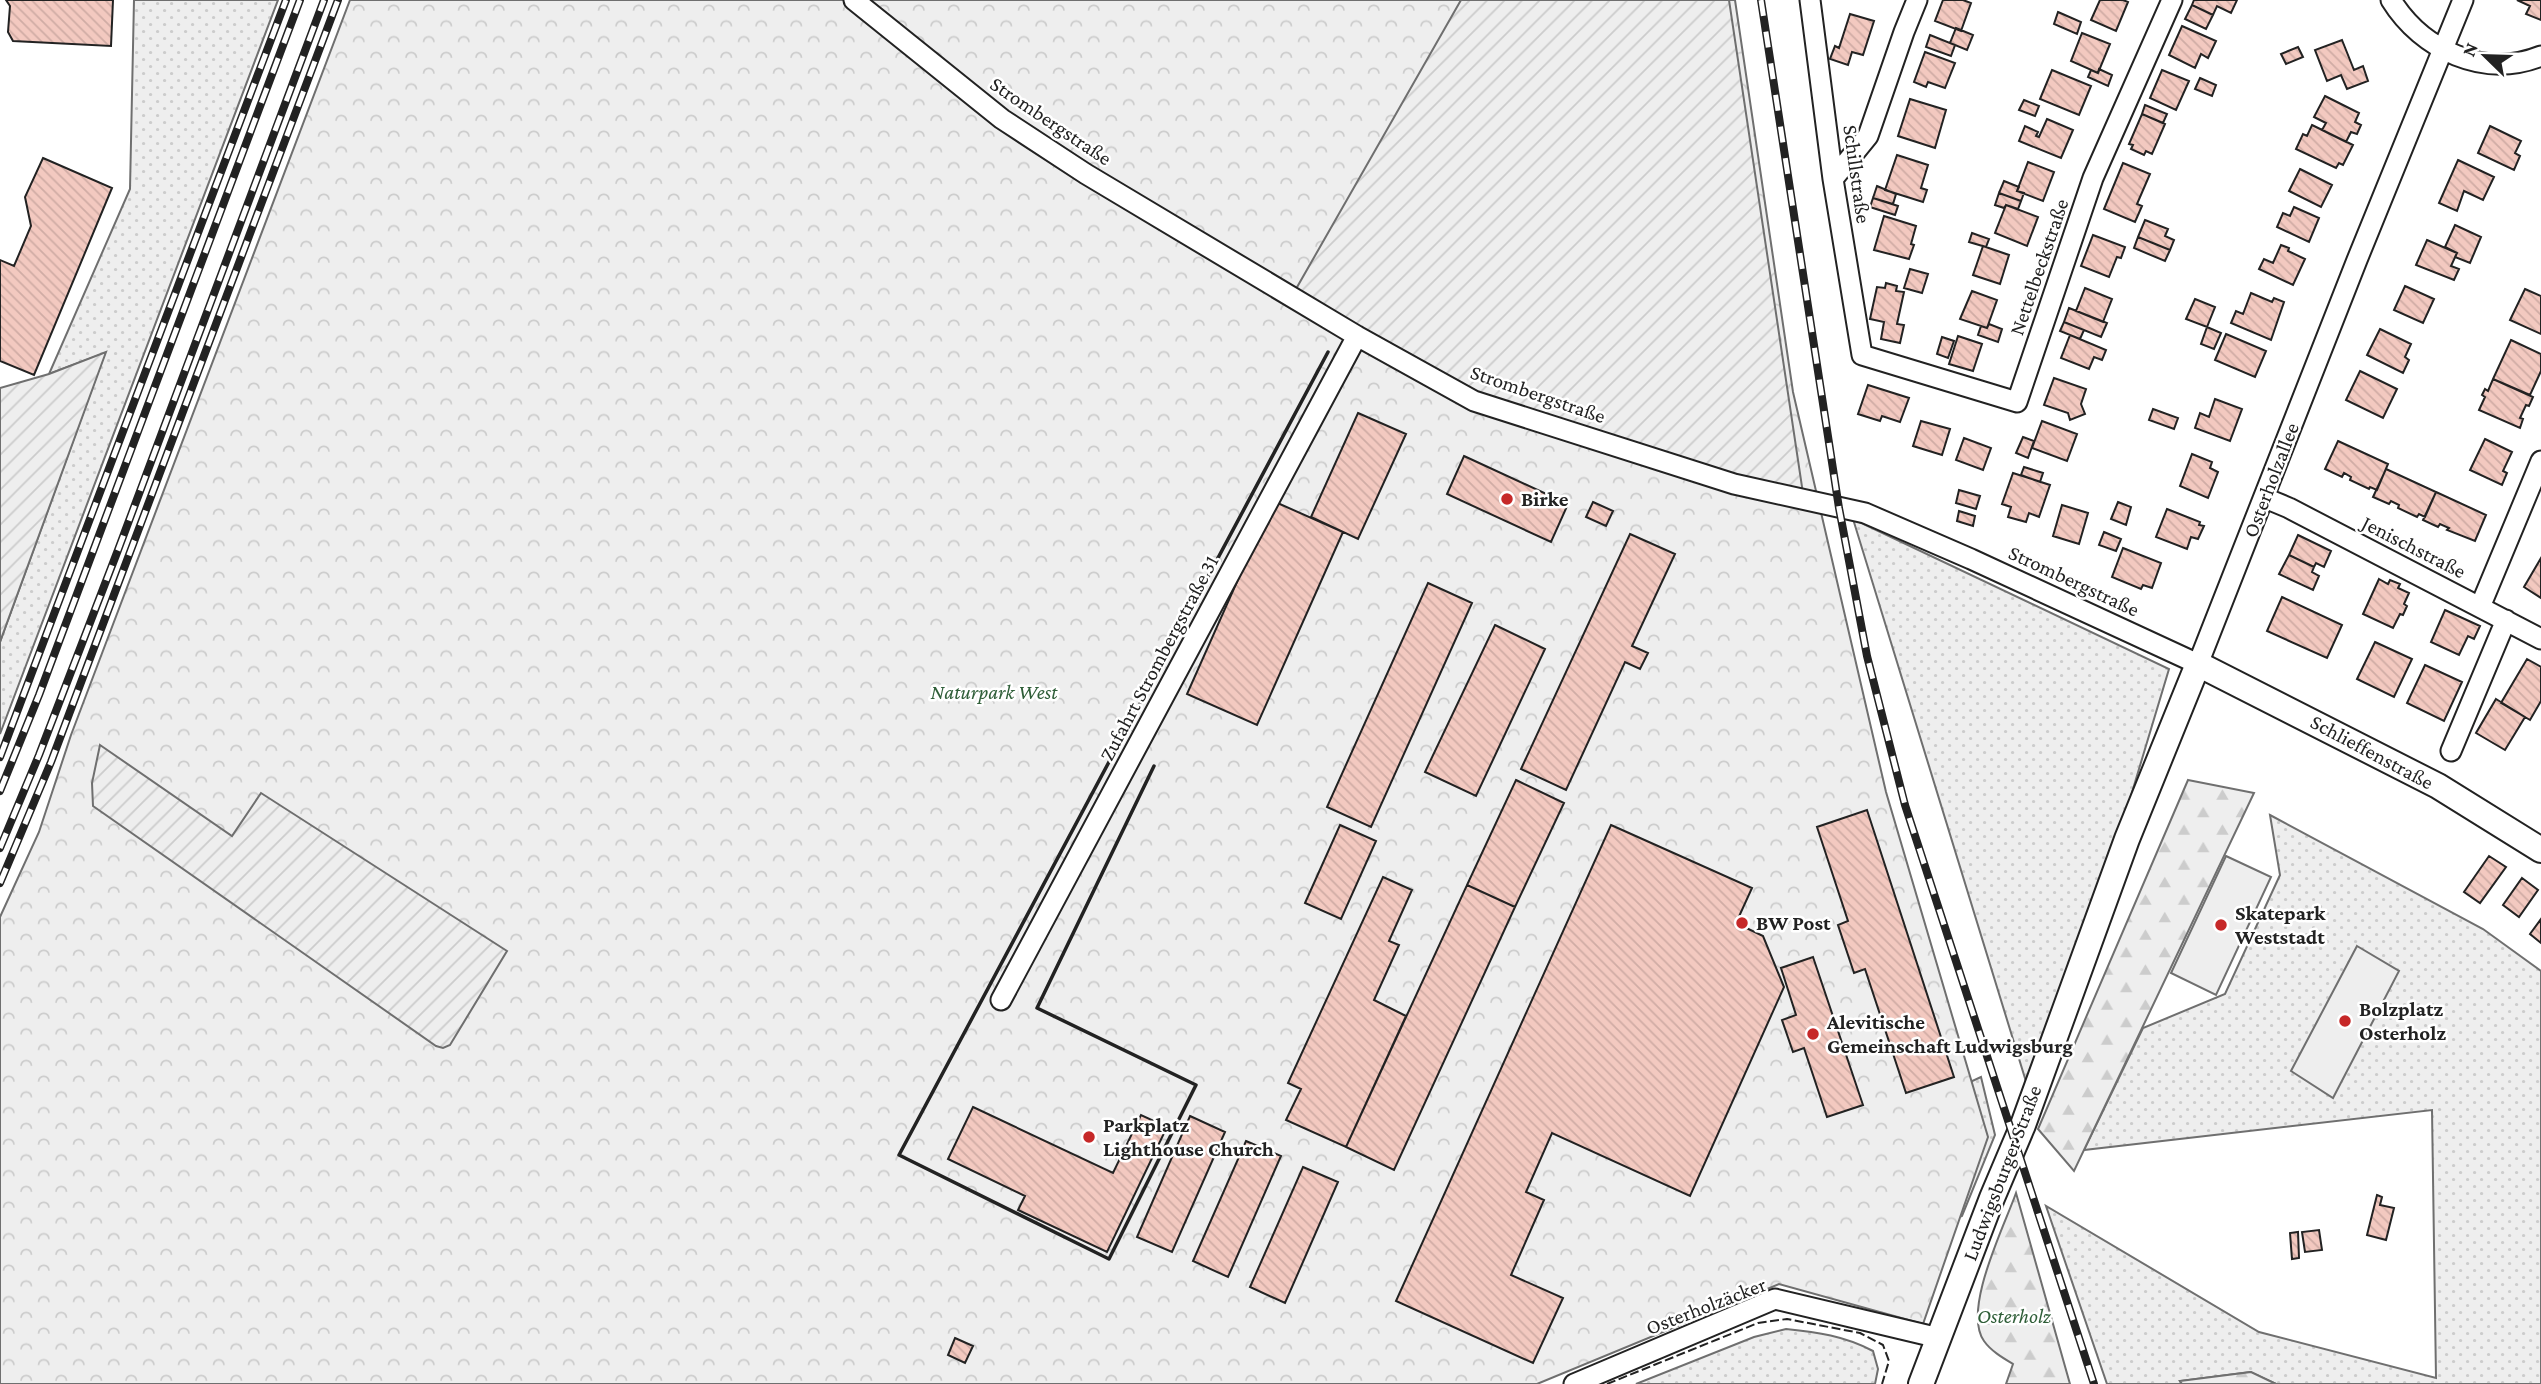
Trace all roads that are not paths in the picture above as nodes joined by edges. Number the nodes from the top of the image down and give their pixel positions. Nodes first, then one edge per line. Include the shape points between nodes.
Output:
1 (854, 0) edge
2 (1810, 0) edge
3 (1917, 0) edge
4 (2172, 0) edge
5 (2391, 0) edge
6 (2463, 0) edge
7 (2443, 50) junction
8 (2541, 56) edge
9 (1833, 179) junction
10 (1357, 336) junction
11 (1862, 355) joint
12 (2541, 461) edge
13 (2265, 498) junction
14 (2480, 607) junction
15 (2506, 620) junction
16 (2541, 639) edge
17 (2198, 664) junction
18 (2451, 751) dead end
19 (2541, 850) edge
20 (2081, 962) joint
21 (1000, 1000) dead end
22 (1939, 1338) junction
23 (1574, 1384) edge
24 (1921, 1384) edge

1 - 10 street, Strombergstraße via 1014,127
2 - 9 street, Schillstraße
3 - 9 street via 1868,136
4 - 11 street, Nettelbeckstraße via 2093,178 2017,402
5 - 7 street via 2415,32
6 - 7 street, Osterholzallee
7 - 8 street via 2488,64 2525,62
7 - 13 street, Osterholzallee
9 - 11 street, Schillstraße
10 - 17 street, Strombergstraße via 1474,401 1734,484 1864,513
10 - 21 street, Zufahrt Strombergstraße 31
12 - 14 street
13 - 14 street, Jenischstraße
13 - 17 street, Osterholzallee
14 - 15 street, Jenischstraße
15 - 16 street, Jenischstraße
15 - 18 street
17 - 19 street, Schlieffenstraße via 2438,786
17 - 20 street, Osterholzallee
20 - 22 street, Ludwigsburger Straße
22 - 23 street, Osterholzäcker via 1775,1299
22 - 24 street, Ludwigsburger Straße

